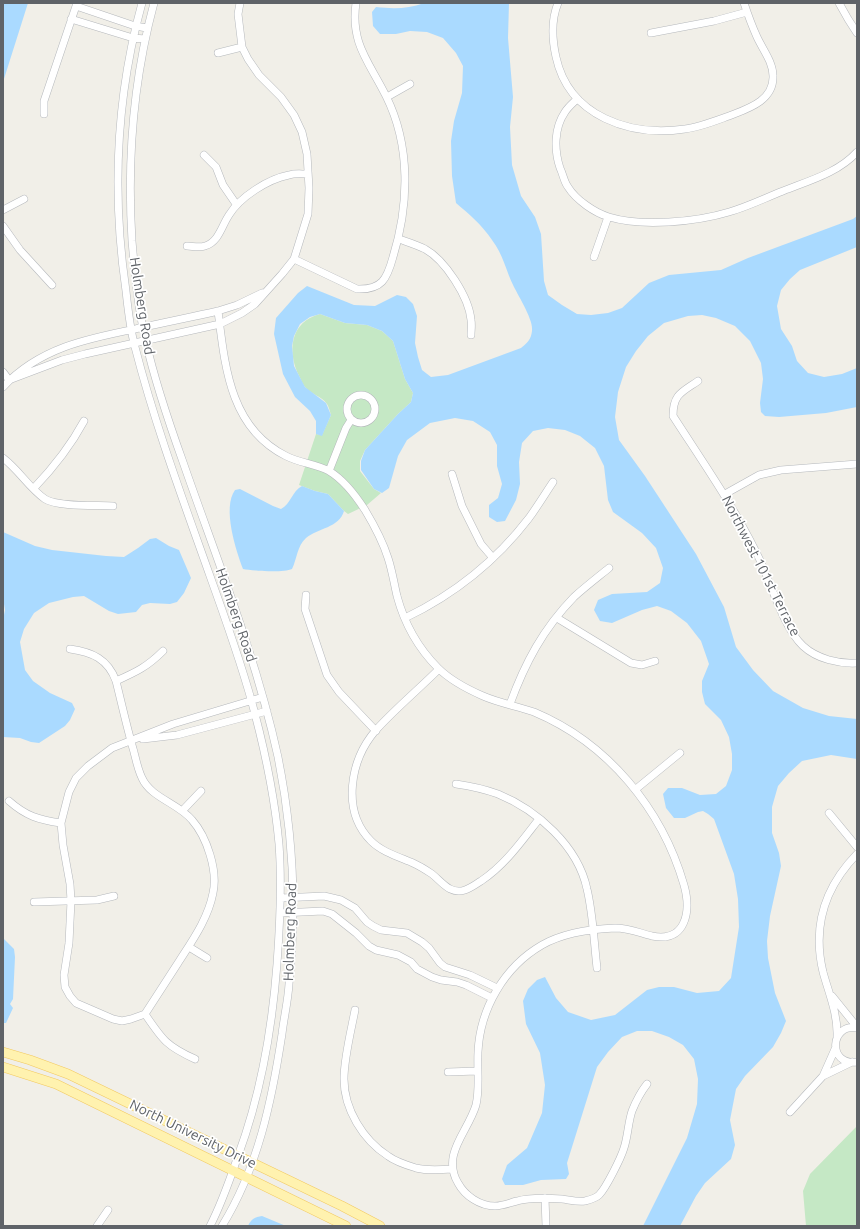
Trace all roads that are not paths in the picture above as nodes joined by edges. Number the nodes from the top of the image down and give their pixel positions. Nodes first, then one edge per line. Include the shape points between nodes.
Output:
1 (142, 3) edge
2 (154, 3) edge
3 (240, 3) edge
4 (356, 3) edge
5 (558, 3) edge
6 (744, 3) edge
7 (840, 3) edge
8 (76, 4) edge
9 (747, 12) junction
10 (71, 19) junction
11 (135, 26) junction
12 (147, 28) junction
13 (650, 33) dead end
14 (857, 33) edge
15 (133, 38) junction
16 (145, 40) junction
17 (242, 47) junction
18 (218, 53) dead end
19 (410, 84) dead end
20 (387, 97) junction
21 (577, 99) junction
22 (44, 114) dead end
23 (857, 152) edge
24 (204, 155) dead end
25 (307, 174) junction
26 (24, 199) dead end
27 (236, 204) junction
28 (3, 210) edge
29 (608, 217) junction
30 (3, 226) edge
31 (399, 239) junction
32 (187, 246) dead end
33 (594, 257) dead end
34 (294, 259) junction
35 (52, 285) dead end
36 (269, 289) junction
37 (218, 311) junction
38 (220, 324) junction
39 (143, 327) junction
40 (131, 329) junction
41 (471, 335) dead end
42 (146, 340) junction
43 (134, 343) junction
44 (3, 372) edge
45 (9, 380) junction
46 (698, 381) dead end
47 (3, 387) edge
48 (351, 420) junction
49 (84, 421) dead end
50 (3, 458) edge
51 (857, 464) edge
52 (329, 471) junction
53 (452, 474) dead end
54 (553, 482) dead end
55 (34, 488) junction
56 (724, 494) junction
57 (113, 506) dead end
58 (493, 558) junction
59 (609, 568) dead end
60 (306, 595) dead end
61 (405, 618) junction
62 (557, 618) junction
63 (70, 649) dead end
64 (163, 651) dead end
65 (655, 661) dead end
66 (857, 663) edge
67 (439, 669) junction
68 (116, 681) junction
69 (263, 697) junction
70 (251, 700) junction
71 (510, 704) junction
72 (267, 711) junction
73 (255, 714) junction
74 (376, 731) junction
75 (131, 741) junction
76 (680, 753) dead end
77 (456, 784) dead end
78 (636, 789) junction
79 (201, 791) dead end
80 (9, 800) dead end
81 (183, 810) junction
82 (829, 813) dead end
83 (539, 819) junction
84 (61, 823) junction
85 (857, 847) edge
86 (857, 854) edge
87 (114, 896) dead end
88 (281, 898) junction
89 (293, 898) junction
90 (71, 901) junction
91 (34, 902) dead end
92 (294, 912) junction
93 (281, 913) junction
94 (592, 930) junction
95 (189, 947) junction
96 (207, 958) dead end
97 (597, 968) dead end
98 (497, 988) junction
99 (829, 992) junction
100 (492, 998) junction
101 (354, 1010) dead end
102 (144, 1014) junction
103 (857, 1028) edge
104 (837, 1038) junction
105 (836, 1048) junction
106 (3, 1052) edge
107 (195, 1059) dead end
108 (854, 1062) edge
109 (3, 1067) edge
110 (477, 1071) junction
111 (448, 1072) dead end
112 (823, 1076) junction
113 (647, 1084) dead end
114 (790, 1112) dead end
115 (238, 1156) junction
116 (252, 1163) junction
117 (452, 1169) junction
118 (234, 1171) junction
119 (247, 1178) junction
120 (545, 1198) junction
121 (108, 1210) dead end
122 (97, 1226) edge
123 (210, 1226) edge
124 (222, 1226) edge
125 (346, 1226) edge
126 (380, 1226) edge
127 (546, 1226) edge

1 - 11 street, Holmberg Road
2 - 12 street, Holmberg Road
3 - 17 street via 238,14
4 - 20 street via 356,33 369,67
5 - 21 street via 552,30 554,49 559,69
6 - 9 street
7 - 14 street
8 - 10 street
8 - 11 street
9 - 13 street
9 - 21 street via 773,76 766,97 756,105 713,122 687,129 665,131 641,130 604,119
10 - 15 street
10 - 22 street via 44,101
11 - 12 street
11 - 15 street, Holmberg Road
12 - 16 street, Holmberg Road
15 - 16 street
15 - 40 street, Holmberg Road via 122,108 117,202 121,258
16 - 39 street, Holmberg Road via 133,118 130,159 134,259
17 - 18 street
17 - 25 street via 259,75 281,97 294,115 302,132 307,154
19 - 20 street
20 - 31 street via 400,132 404,158 406,186
21 - 29 street via 565,112 558,126 557,159 568,188 579,200
23 - 29 street via 833,170 729,212 671,222 626,221
24 - 27 street via 216,167
25 - 27 street via 290,174 277,178
25 - 34 street via 308,214
26 - 28 street
27 - 32 street via 214,240 205,246
29 - 33 street
30 - 35 street via 20,250
31 - 34 street via 383,281 366,290 357,289
31 - 41 street via 424,249 447,268 455,279 468,309
34 - 36 street
36 - 37 street via 237,305
36 - 38 street via 255,304
37 - 38 street
37 - 39 street
38 - 42 street
38 - 52 street via 233,397 242,414 270,446 287,457
39 - 40 street
39 - 42 street, Holmberg Road
40 - 43 street, Holmberg Road
40 - 45 street via 82,340 58,349 37,359
42 - 43 street
42 - 69 street, Holmberg Road via 174,435
43 - 45 street via 62,360
43 - 70 street, Holmberg Road via 162,438 235,646
44 - 45 street
45 - 47 street
46 - 56 street, Northwest 101st Terrace via 678,395 673,404 673,416
48 - 48 street via 362,424 372,420 375,408 371,399 361,395 351,399 348,408
48 - 52 street
49 - 55 street via 55,466
50 - 55 street
51 - 56 street via 781,470 759,475
52 - 61 street via 356,496 379,536
53 - 58 street via 462,506 481,544
54 - 58 street via 528,518
55 - 57 street via 56,504
56 - 66 street, Northwest 101st Terrace via 757,554 792,632 815,654 846,664
58 - 61 street via 450,592
59 - 62 street via 574,597
60 - 74 street via 305,609 327,674 339,692
61 - 67 street via 414,637
62 - 65 street via 631,663 642,665
62 - 71 street via 533,652
63 - 68 street via 98,657 113,672
64 - 68 street via 140,671
67 - 71 street via 484,696
67 - 74 street
68 - 75 street
69 - 70 street
69 - 72 street, Holmberg Road
70 - 73 street, Holmberg Road
70 - 75 street via 173,724
71 - 78 street via 562,726 590,744
72 - 73 street
72 - 89 street, Holmberg Road via 285,802
73 - 75 street via 177,734
73 - 88 street, Holmberg Road via 266,761 278,837
74 - 83 street via 356,764 353,782 355,816 362,832 386,852 418,865 447,888 465,890 498,868 514,852
75 - 81 street via 142,778 149,788
75 - 84 street via 100,756 76,778 69,792
76 - 78 street
77 - 83 street via 474,786 498,794
78 - 94 street via 652,811 678,863 688,909 685,921 674,934 656,937 620,928
79 - 81 street
80 - 84 street via 31,816
81 - 95 street via 201,834 213,868 214,892 209,909
82 - 85 street
83 - 94 street via 570,850 582,872 587,888
84 - 90 street
86 - 99 street via 836,879 821,915 819,953
87 - 90 street via 97,900
88 - 89 street
88 - 93 street, Holmberg Road
89 - 92 street, Holmberg Road
89 - 98 street via 324,896 341,900 355,908 373,926 381,930 408,933 422,942 445,967
90 - 91 street
90 - 102 street via 64,975 65,987 70,996 76,1002 113,1019 122,1021
92 - 93 street
92 - 100 street via 323,911 332,914 376,950 404,957 417,969 432,977 466,985
92 - 116 street, Holmberg Road via 289,985 276,1070
93 - 115 street, Holmberg Road via 276,984 264,1068 244,1144
94 - 97 street
94 - 98 street via 555,938 537,948 522,960
95 - 96 street
95 - 102 street
98 - 100 street
99 - 103 street
99 - 104 street via 836,1018
100 - 110 street via 481,1029
101 - 117 street via 344,1080 346,1096 355,1120 363,1132 388,1156 417,1168 433,1171
102 - 107 street via 168,1045
103 - 104 street via 848,1028
104 - 105 street
105 - 108 street via 841,1058
105 - 112 street
106 - 115 main road, North University Drive via 68,1074
108 - 112 street
109 - 118 main road, North University Drive via 56,1084
110 - 111 street
110 - 117 street via 477,1100 470,1123 457,1143
112 - 114 street
113 - 120 street via 633,1109 624,1152 598,1195 580,1202
115 - 116 main road, North University Drive
115 - 118 street, Holmberg Road
116 - 119 street, Holmberg Road
116 - 126 main road, North University Drive
117 - 120 street via 464,1192 484,1204 496,1206 519,1200
118 - 119 main road, North University Drive
118 - 123 street, Holmberg Road
119 - 124 street, Holmberg Road
119 - 125 main road, North University Drive
120 - 127 street
121 - 122 street

